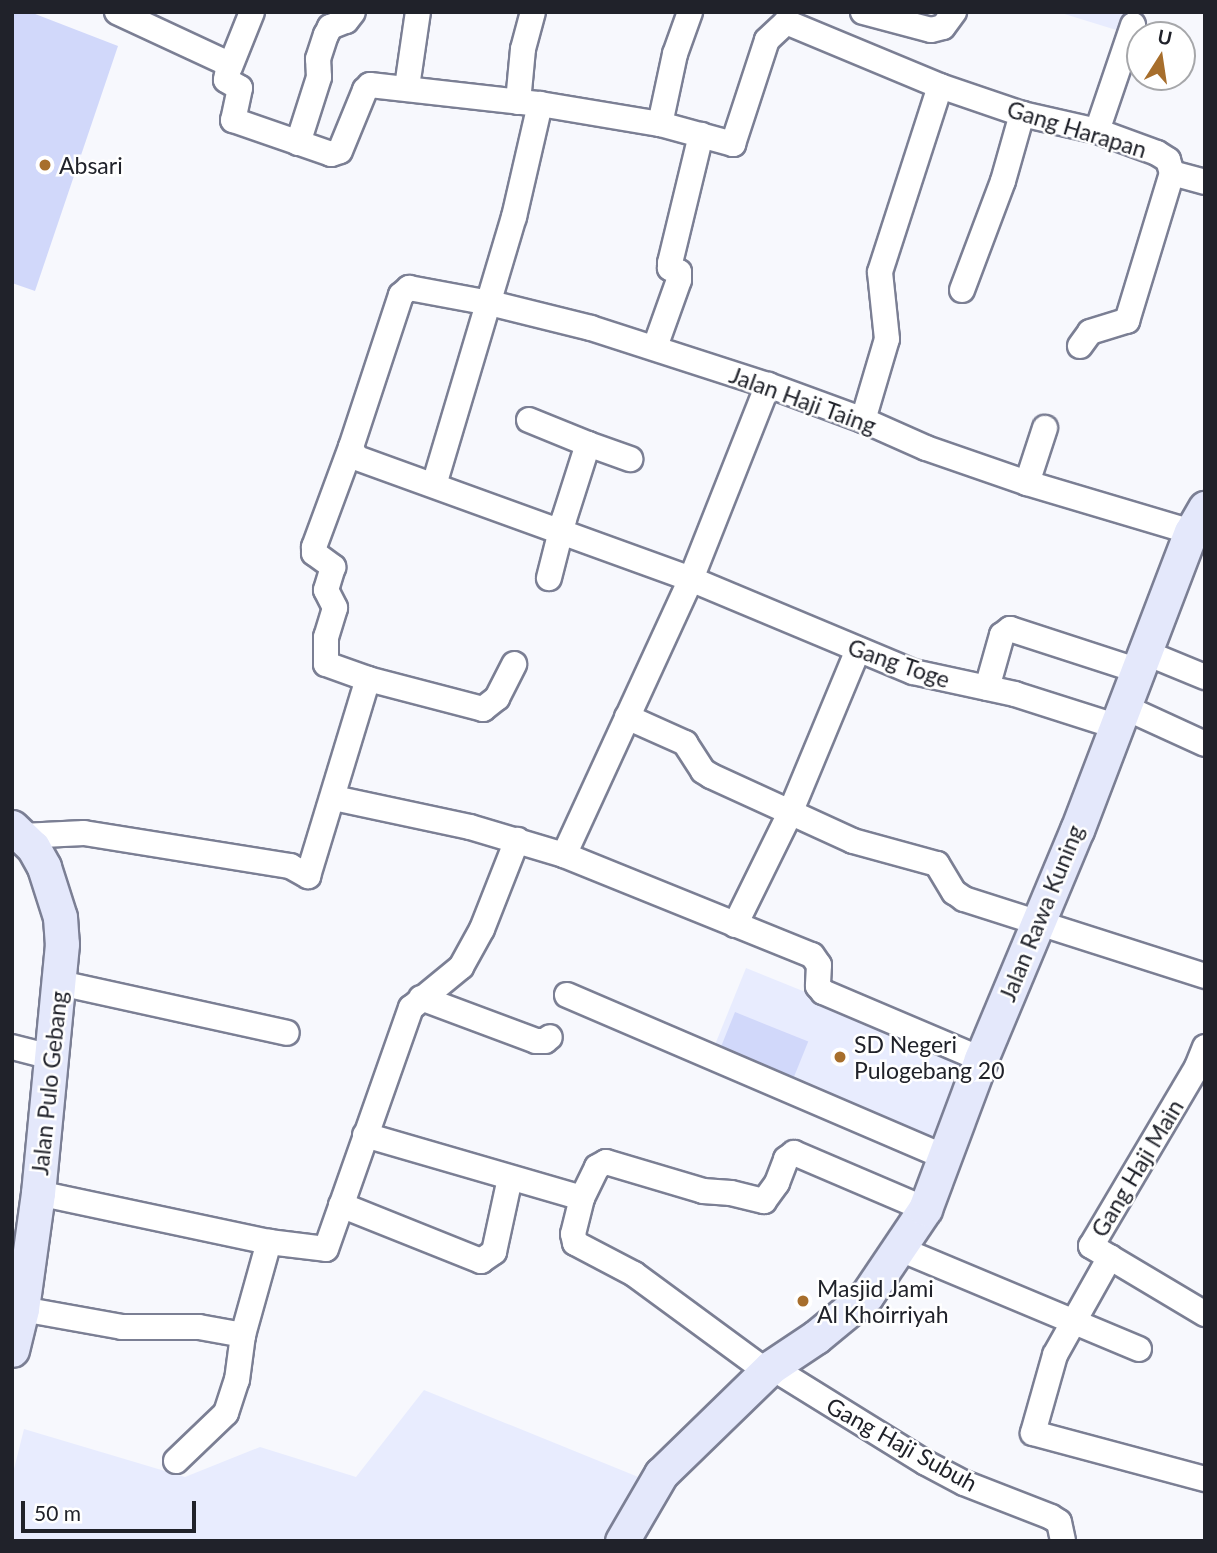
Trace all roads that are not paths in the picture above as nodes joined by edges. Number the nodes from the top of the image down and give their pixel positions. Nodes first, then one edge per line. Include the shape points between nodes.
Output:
1 (117, 12) edge
2 (252, 12) edge
3 (353, 12) edge
4 (418, 12) edge
5 (533, 12) edge
6 (690, 12) edge
7 (863, 12) edge
8 (954, 12) edge
9 (779, 17) edge
10 (1126, 46) edge
11 (230, 67) junction
12 (940, 86) junction
13 (407, 87) junction
14 (529, 103) junction
15 (1022, 114) junction
16 (660, 124) junction
17 (1097, 131) junction
18 (701, 135) junction
19 (298, 142) junction
20 (1172, 173) junction
21 (1205, 182) edge
22 (962, 290) dead end
23 (490, 303) junction
24 (1080, 346) dead end
25 (655, 347) junction
26 (768, 385) junction
27 (529, 420) dead end
28 (863, 420) junction
29 (1045, 428) dead end
30 (588, 444) junction
31 (351, 447) junction
32 (630, 458) dead end
33 (1027, 483) junction
34 (434, 485) junction
35 (1198, 520) edge
36 (561, 534) junction
37 (549, 578) dead end
38 (691, 579) junction
39 (858, 650) junction
40 (1140, 661) junction
41 (514, 664) dead end
42 (1205, 677) edge
43 (368, 680) junction
44 (987, 688) junction
45 (1118, 716) junction
46 (627, 717) junction
47 (1205, 744) edge
48 (334, 798) junction
49 (790, 813) junction
50 (17, 832) edge
51 (517, 840) junction
52 (564, 855) junction
53 (1037, 922) junction
54 (735, 925) junction
55 (1205, 976) edge
56 (60, 983) junction
57 (567, 995) dead end
58 (421, 998) junction
59 (287, 1033) dead end
60 (550, 1037) dead end
61 (12, 1046) edge
62 (1205, 1047) edge
63 (51, 1057) junction
64 (981, 1059) junction
65 (365, 1135) junction
66 (945, 1157) junction
67 (510, 1178) junction
68 (38, 1193) junction
69 (582, 1198) junction
70 (341, 1205) junction
71 (925, 1209) junction
72 (269, 1242) junction
73 (900, 1249) junction
74 (1110, 1258) junction
75 (22, 1309) junction
76 (1205, 1314) edge
77 (1076, 1320) junction
78 (243, 1335) junction
79 (1139, 1349) dead end
80 (12, 1350) edge
81 (769, 1369) junction
82 (176, 1461) dead end
83 (1205, 1479) edge
84 (632, 1538) edge
85 (1063, 1541) edge

1 - 11 street
2 - 11 street
3 - 19 street via 326,35 318,59 319,77
4 - 13 street
5 - 14 street via 523,49
6 - 16 street via 675,54
7 - 8 street via 931,30 943,27
9 - 12 street, Gang Harapan
9 - 18 street via 733,144
10 - 17 street
11 - 19 street via 226,80 240,88 231,118
12 - 15 street, Gang Harapan
12 - 28 street via 880,272 887,339
13 - 14 street
13 - 19 street via 367,86 337,154
14 - 16 street
14 - 23 street via 514,218
15 - 17 street, Gang Harapan
15 - 22 street via 1003,181
16 - 18 street
17 - 20 street, Gang Harapan via 1164,156
18 - 25 street via 670,263 670,268 679,272 679,280
20 - 21 street, Gang Harapan
20 - 24 street via 1128,318 1090,332
23 - 25 street, Jalan Haji Taing
23 - 31 street, Jalan Haji Taing via 410,288 401,295
23 - 34 street
25 - 26 street, Jalan Haji Taing
26 - 28 street, Jalan Haji Taing
26 - 38 street
27 - 30 street
28 - 33 street, Jalan Haji Taing via 926,448
29 - 33 street
30 - 32 street
30 - 36 street
31 - 34 street, Gang Toge via 356,458
31 - 43 street via 314,553 333,567 326,590 335,608 324,661
33 - 35 street, Jalan Haji Taing
34 - 36 street, Gang Toge
35 - 40 street, Jalan Rawa Kuning
36 - 37 street
36 - 38 street, Gang Toge
38 - 39 street, Gang Toge
38 - 46 street
39 - 44 street, Gang Toge via 920,674
39 - 49 street
40 - 42 street
40 - 44 street via 1010,629 1002,635
40 - 45 street, Jalan Rawa Kuning
41 - 43 street via 497,698 483,709
43 - 48 street
44 - 45 street, Gang Toge
45 - 47 street, Gang Toge
45 - 53 street, Jalan Rawa Kuning
46 - 49 street via 685,743 711,776
46 - 52 street
48 - 50 street via 309,876 290,866 84,833
48 - 51 street
49 - 53 street via 873,848 937,864 954,892 964,899
49 - 54 street
50 - 56 street, Jalan Pulo Gebang via 33,847 54,894 62,944
51 - 52 street
51 - 58 street via 482,929 461,967
52 - 54 street
53 - 55 street
53 - 64 street, Jalan Rawa Kuning
54 - 64 street via 812,955 819,965 818,986 823,992
56 - 59 street
56 - 63 street, Jalan Pulo Gebang
57 - 66 street
58 - 60 street via 536,1041
58 - 65 street via 406,1020
61 - 63 street
62 - 74 street, Gang Haji Main via 1138,1169 1092,1241 1094,1248
63 - 68 street, Jalan Pulo Gebang
64 - 66 street, Jalan Rawa Kuning
65 - 67 street
65 - 70 street
66 - 71 street, Jalan Rawa Kuning
67 - 69 street
67 - 70 street via 494,1252 481,1261
68 - 72 street
68 - 75 street, Jalan Pulo Gebang
69 - 71 street via 597,1167 606,1162 702,1191 764,1200 786,1159 794,1153
69 - 81 street, Gang Haji Subuh via 575,1243 634,1274
70 - 72 street via 326,1249
71 - 73 street, Jalan Rawa Kuning
72 - 78 street
73 - 77 street
73 - 81 street, Jalan Rawa Kuning via 867,1295
74 - 76 street, Gang Haji Main
74 - 77 street
75 - 78 street via 122,1326 199,1327
75 - 80 street, Jalan Pulo Gebang
77 - 79 street
77 - 83 street via 1055,1355 1033,1433
78 - 82 street via 237,1380 226,1413
81 - 84 street, Jalan Rawa Kuning via 661,1474
81 - 85 street, Gang Haji Subuh via 964,1483 1051,1517 1059,1522

